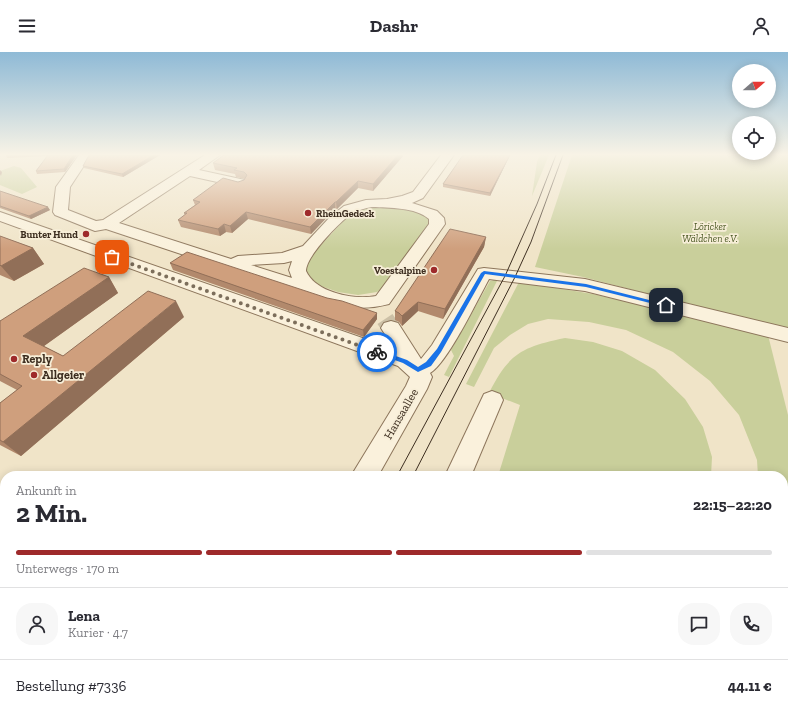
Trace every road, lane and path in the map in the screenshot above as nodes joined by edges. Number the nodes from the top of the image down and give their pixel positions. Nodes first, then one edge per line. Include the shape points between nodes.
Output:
1 (64, 186) edge
2 (167, 186) edge
3 (425, 186) edge
4 (434, 186) edge
5 (388, 203) junction
6 (435, 203) junction
7 (0, 216) edge
8 (109, 223) junction
9 (308, 242) junction
10 (219, 260) junction
11 (314, 291) junction
12 (377, 302) junction
13 (788, 335) edge
14 (418, 370) junction
15 (492, 400) dead end
16 (367, 471) edge
17 (460, 471) edge

1 - 8 street via 60,212 95,226
2 - 8 street
3 - 5 street via 418,195
4 - 6 street
5 - 6 street via 428,211
5 - 9 street via 372,203 346,211
6 - 12 street via 437,224 382,300
7 - 14 street via 405,361
8 - 10 street
9 - 10 street via 284,258 255,261
9 - 11 street via 299,262 298,272 302,281
10 - 11 street
11 - 12 street via 340,300
12 - 14 street
13 - 14 street via 586,285 484,273 439,350 429,364
14 - 16 street, Hansaallee via 421,377 416,389
15 - 17 street

